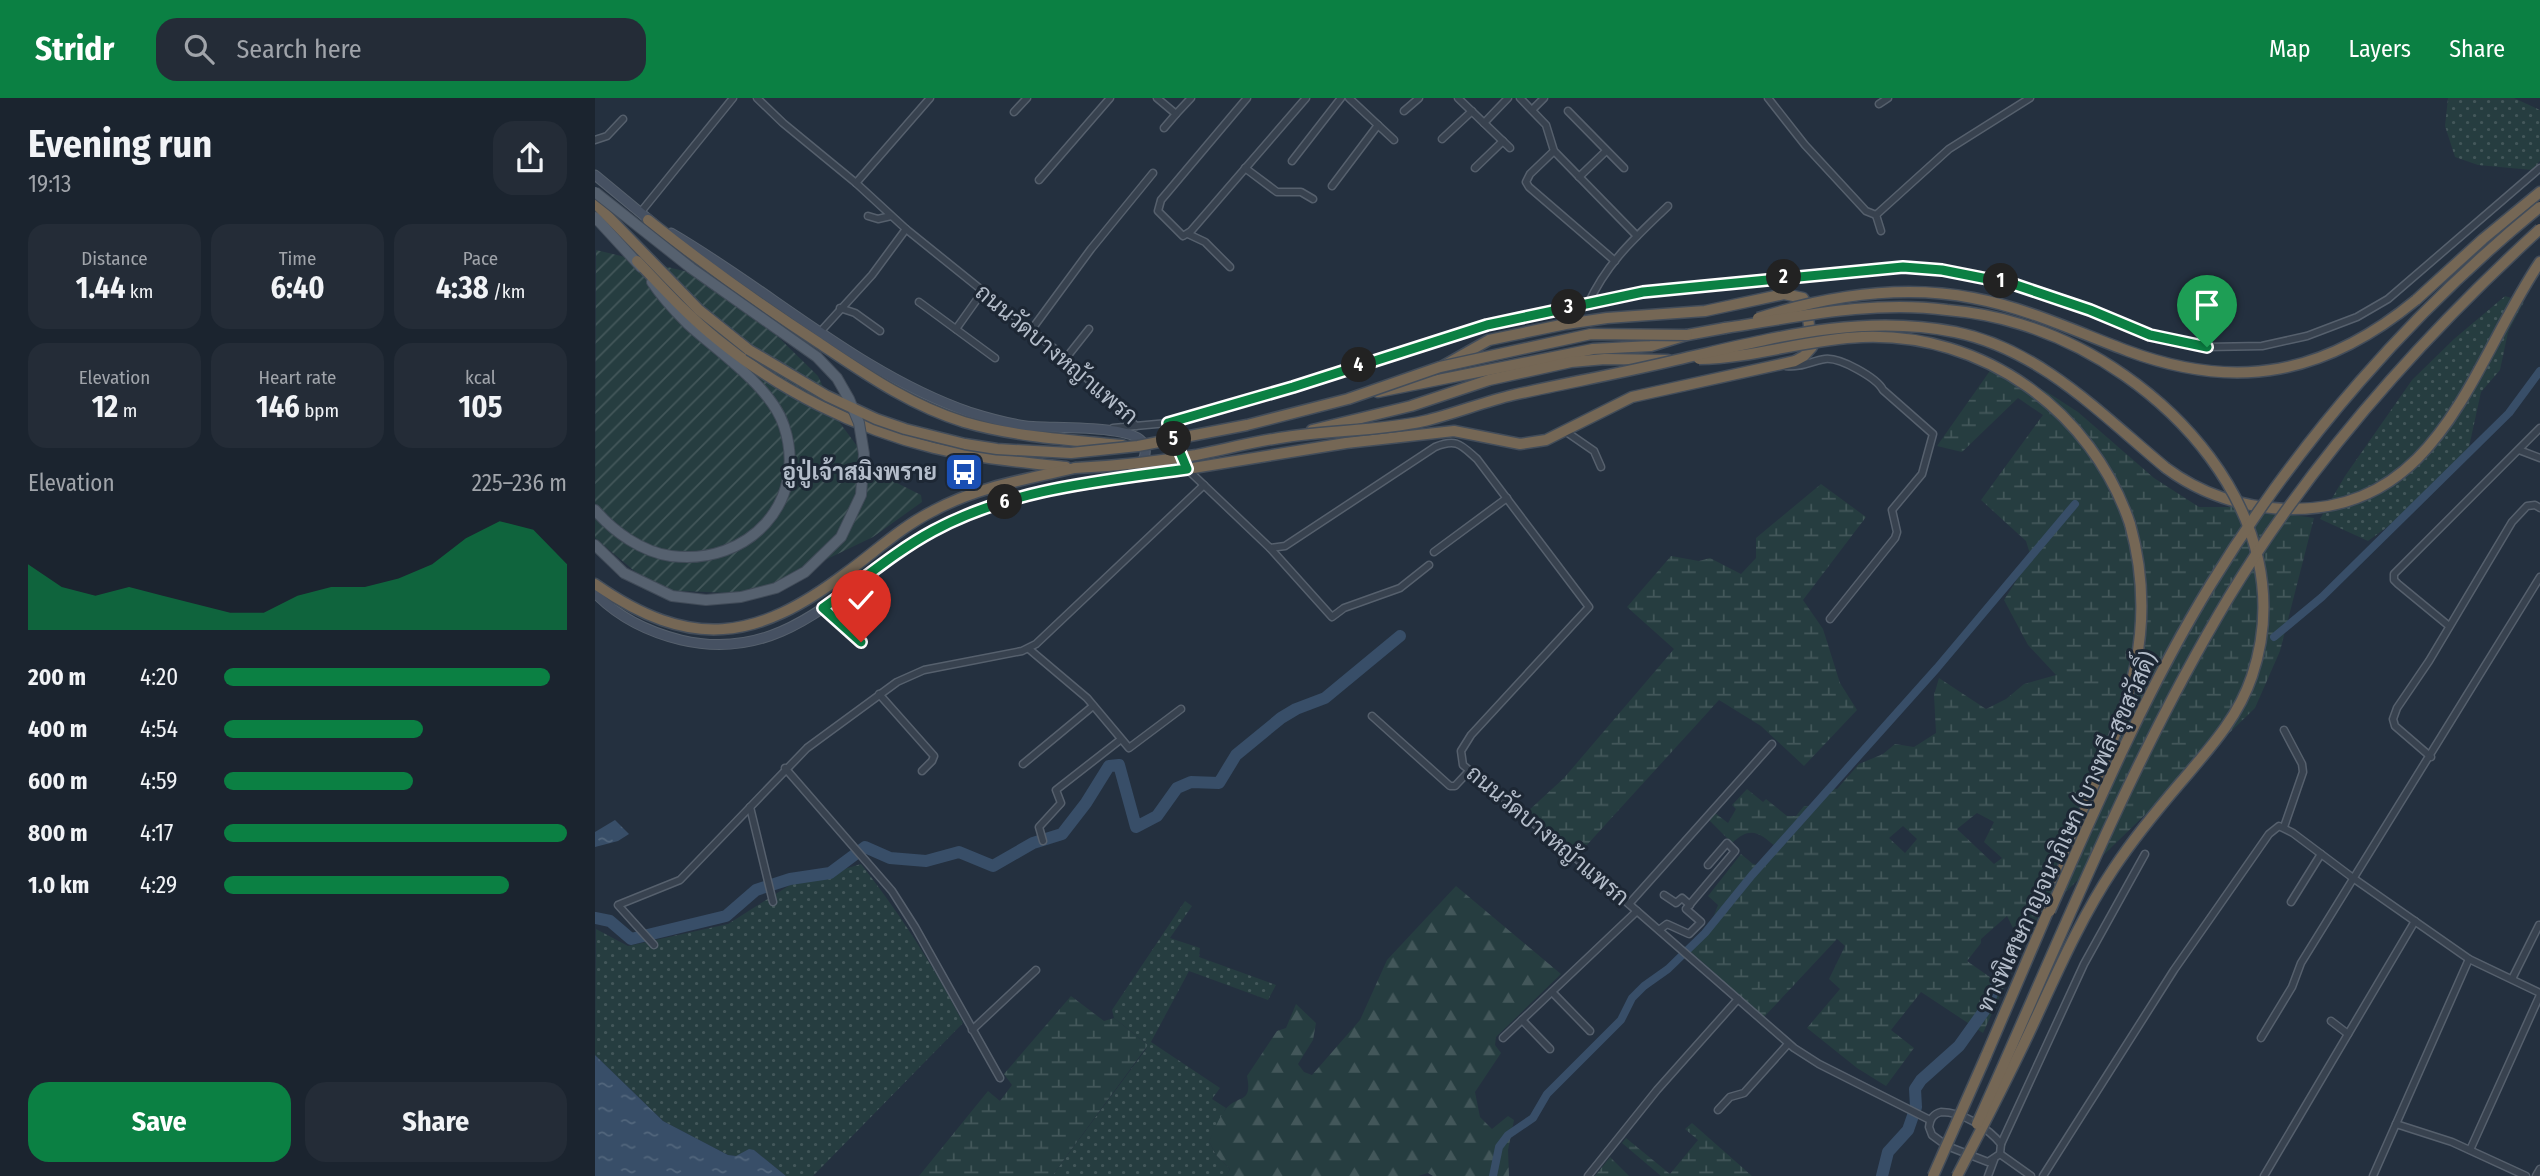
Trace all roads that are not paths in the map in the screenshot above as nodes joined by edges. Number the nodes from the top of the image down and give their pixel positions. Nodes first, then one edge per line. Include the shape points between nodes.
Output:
1 (733, 98) edge
2 (757, 98) edge
3 (930, 98) edge
4 (1027, 98) edge
5 (1110, 98) edge
6 (1157, 98) edge
7 (1191, 98) edge
8 (1247, 98) edge
9 (1305, 98) edge
10 (1341, 98) edge
11 (1349, 98) edge
12 (1458, 98) edge
13 (1508, 98) edge
14 (1520, 98) edge
15 (1544, 98) edge
16 (1768, 98) edge
17 (1888, 98) edge
18 (2030, 98) edge
19 (1414, 100) edge
20 (1879, 104) dead end
21 (1532, 110) junction
22 (1404, 111) dead end
23 (1472, 111) junction
24 (1568, 111) dead end
25 (1014, 112) dead end
26 (1176, 114) junction
27 (624, 119) dead end
28 (1484, 124) junction
29 (1378, 125) junction
30 (1164, 128) dead end
31 (1442, 139) dead end
32 (1394, 140) dead end
33 (595, 141) edge
34 (1503, 141) junction
35 (1510, 148) dead end
36 (1554, 151) junction
37 (1606, 151) junction
38 (1292, 161) dead end
39 (1624, 167) dead end
40 (1245, 168) junction
41 (1475, 168) dead end
42 (2540, 168) edge
43 (1153, 173) dead end
44 (595, 175) edge
45 (1579, 177) junction
46 (1039, 180) dead end
47 (856, 183) junction
48 (1332, 186) dead end
49 (595, 192) edge
50 (2540, 192) edge
51 (1313, 199) dead end
52 (595, 203) edge
53 (1668, 206) dead end
54 (2540, 207) edge
55 (1876, 215) junction
56 (595, 216) edge
57 (868, 216) dead end
58 (891, 216) junction
59 (644, 217) junction
60 (906, 229) junction
61 (2540, 229) edge
62 (1881, 231) dead end
63 (1188, 234) junction
64 (1637, 236) junction
65 (637, 261) junction
66 (1615, 261) junction
67 (2540, 262) edge
68 (1230, 267) dead end
69 (983, 291) junction
70 (919, 302) dead end
71 (1588, 304) junction
72 (840, 309) junction
73 (1725, 328) junction
74 (956, 329) junction
75 (1033, 329) junction
76 (1089, 329) dead end
77 (821, 331) junction
78 (880, 331) dead end
79 (1687, 335) junction
80 (996, 358) dead end
81 (1066, 358) junction
82 (1678, 360) junction
83 (1778, 365) junction
84 (1440, 367) junction
85 (1348, 399) junction
86 (1168, 423) junction
87 (1136, 426) junction
88 (2540, 428) edge
89 (1103, 429) junction
90 (1565, 431) junction
91 (1285, 437) junction
92 (2537, 438) edge
93 (1138, 446) junction
94 (2519, 450) junction
95 (2540, 458) edge
96 (1601, 467) dead end
97 (1075, 468) junction
98 (1187, 469) junction
99 (1122, 478) junction
100 (1203, 485) junction
101 (1507, 498) junction
102 (2540, 508) edge
103 (595, 510) edge
104 (595, 545) edge
105 (1270, 548) junction
106 (1434, 552) dead end
107 (1429, 565) dead end
108 (2540, 577) edge
109 (595, 584) edge
110 (595, 593) edge
111 (823, 608) junction
112 (1830, 620) dead end
113 (2449, 626) junction
114 (861, 642) dead end
115 (1029, 649) junction
116 (879, 694) junction
117 (1093, 706) junction
118 (1181, 709) dead end
119 (1372, 716) dead end
120 (2284, 730) dead end
121 (1120, 740) junction
122 (1772, 744) dead end
123 (2431, 757) junction
124 (1023, 764) dead end
125 (785, 768) junction
126 (922, 771) dead end
127 (1469, 771) junction
128 (750, 807) junction
129 (2284, 827) junction
130 (1043, 841) dead end
131 (2145, 854) dead end
132 (2321, 854) junction
133 (1708, 864) dead end
134 (2353, 878) junction
135 (1664, 895) dead end
136 (772, 900) dead end
137 (2291, 902) dead end
138 (1629, 904) junction
139 (1690, 905) junction
140 (1637, 911) junction
141 (2050, 911) junction
142 (2415, 921) junction
143 (2539, 925) edge
144 (1660, 930) junction
145 (654, 945) dead end
146 (2469, 959) junction
147 (1036, 970) dead end
148 (2512, 979) junction
149 (1552, 992) junction
150 (2540, 994) edge
151 (1738, 999) junction
152 (1522, 1020) junction
153 (2331, 1021) dead end
154 (972, 1030) junction
155 (1590, 1031) dead end
156 (2348, 1034) junction
157 (1503, 1038) dead end
158 (2261, 1038) dead end
159 (1788, 1044) junction
160 (1550, 1049) dead end
161 (1000, 1078) dead end
162 (1718, 1110) dead end
163 (1930, 1120) junction
164 (2396, 1124) junction
165 (2001, 1144) junction
166 (2470, 1150) junction
167 (1997, 1157) junction
168 (2540, 1169) edge
169 (1588, 1176) edge
170 (1933, 1176) edge
171 (1955, 1176) edge
172 (1988, 1176) edge
173 (2031, 1176) edge
174 (2043, 1176) edge
175 (2264, 1176) edge
176 (2373, 1176) edge
177 (2526, 1176) edge
178 (2536, 1176) edge

1 - 59 street
2 - 47 street, ถนนวัดบางหญ้าแพรก
3 - 47 street
4 - 25 street
5 - 46 street
6 - 26 street
7 - 26 street
8 - 63 street via 1157,207 1179,233
9 - 40 street
10 - 38 street
11 - 29 street
12 - 23 street
13 - 28 street
14 - 21 street
15 - 21 street
16 - 55 street via 1865,211
17 - 20 street
18 - 55 street via 1949,149
19 - 22 street
21 - 36 street via 1546,125
23 - 28 street
23 - 31 street
24 - 37 street
26 - 30 street
27 - 33 street
28 - 34 street
29 - 32 street
29 - 48 street
34 - 35 street
34 - 41 street
36 - 45 street
36 - 66 street via 1526,182
37 - 39 street
37 - 45 street
40 - 51 street via 1277,192 1301,192
40 - 63 street
42 - 71 street via 2388,299 2307,336 2262,346 2207,347 2169,341 2013,284 1913,268 1643,292
43 - 75 street
44 - 59 street
45 - 64 street
47 - 58 street, ถนนวัดบางหญ้าแพรก
49 - 104 main road, bridge via 681,261 817,357 849,399 864,454 861,495 841,537 806,572 776,588 706,600 672,596 624,573
50 - 73 highway, bridge via 2386,324 2328,355 2269,370 2225,373 2177,365 2130,352 2029,312 1942,294 1848,296
52 - 93 highway, bridge via 725,332 780,370 850,407 905,429 997,449 1071,453
53 - 64 street
54 - 141 highway, ทางพิเศษกาญจนาภิเษก (บางพลี-สุขสวัสดิ์), bridge via 2453,285 2370,370 2253,519 2210,585 2137,720
55 - 62 street
56 - 65 main road
57 - 58 street
58 - 60 street, ถนนวัดบางหญ้าแพรก
59 - 77 street
59 - 93 highway, bridge via 781,318 915,404 997,431
60 - 69 street, ถนนวัดบางหญ้าแพรก
60 - 72 street
61 - 171 highway, ทางพิเศษกาญจนาภิเษก (บางพลี-สุขสวัสดิ์), bridge via 2452,312 2376,394 2230,596 2123,797
63 - 68 street via 1205,242
64 - 66 street
65 - 97 highway, bridge via 725,346 822,406 931,447
65 - 103 main road via 670,305 776,407 789,441 791,470 782,498 765,523 741,544 722,552 696,557 647,550 624,537
66 - 71 street
67 - 82 highway, bridge via 2455,413 2424,454 2371,491 2313,509 2272,509 2201,491 2039,365 1956,332 1867,324 1826,328
69 - 74 street
69 - 75 street, ถนนวัดบางหญ้าแพรก
70 - 74 street
71 - 86 street via 1487,325
72 - 77 street
72 - 78 street via 855,313
73 - 79 highway
73 - 171 highway, bridge via 1850,310 1909,308 2020,324 2069,344 2138,385 2192,434 2240,507 2260,559 2265,625 2241,705 2139,833 2089,909
74 - 80 street
75 - 81 street, ถนนวัดบางหญ้าแพรก
76 - 81 street
77 - 89 street via 914,390 955,407 1024,426
79 - 84 highway, bridge via 1591,334
79 - 85 highway, bridge via 1651,346 1593,349
81 - 87 street, ถนนวัดบางหญ้าแพรก
82 - 91 highway, bridge via 1403,425
82 - 91 highway, bridge via 1571,362 1503,376 1421,403
82 - 141 highway, bridge via 1741,357 1862,337 1938,345 2020,380 2059,411 2103,464 2123,503 2136,544 2141,638 2124,712
83 - 84 highway via 1804,356 1812,347 1803,298 1784,294 1681,313 1588,320 1497,338
83 - 90 highway via 1632,397
83 - 112 street via 1797,368 1826,358 1845,363 1879,383 1933,434 1922,474 1892,510 1895,538
84 - 85 highway, bridge
85 - 93 highway, bridge
86 - 87 street, ถนนวัดบางหญ้าแพรก
86 - 98 street, ถนนวัดบางหญ้าแพรก
87 - 89 street
88 - 92 street
89 - 99 street via 1129,433 1143,442 1140,466
90 - 96 street via 1594,451
90 - 98 highway via 1520,444 1466,433 1431,434
91 - 97 highway, bridge via 1155,461
92 - 94 street
94 - 95 street
94 - 113 street via 2395,574 2397,584
97 - 109 highway via 1013,481 933,511 801,605 753,626 714,632 671,623 627,606
98 - 99 street
98 - 100 street, ถนนวัดบางหญ้าแพรก
99 - 111 street via 1048,491 970,514 932,531
100 - 105 street, ถนนวัดบางหญ้าแพรก
100 - 115 street
101 - 105 street, ถนนวัดบางหญ้าแพรก via 1461,444 1444,443 1285,546
101 - 106 street
101 - 127 street, ถนนวัดบางหญ้าแพรก via 1589,607 1471,735 1461,751
102 - 113 street via 2531,505 2520,511
105 - 107 street via 1332,617 1344,608 1400,588
108 - 123 street
110 - 111 street via 628,619 693,643 757,641
111 - 114 street
113 - 123 street via 2394,714 2395,726
115 - 116 street via 912,674
115 - 117 street
116 - 125 street
116 - 126 street via 934,756
117 - 121 street
117 - 124 street
118 - 121 street via 1132,747
119 - 127 street via 1450,786
120 - 129 street via 2303,772
121 - 130 street via 1057,788 1061,805 1041,823
122 - 138 street
123 - 134 street
125 - 128 street
125 - 154 street via 891,891
127 - 138 street, ถนนวัดบางหญ้าแพรก
128 - 136 street
128 - 145 street via 680,880 618,905
129 - 132 street
129 - 174 street via 2269,834 2174,970
131 - 165 street via 2084,964
132 - 134 street
132 - 137 street
133 - 139 street via 1727,843 1735,851
134 - 142 street
134 - 158 street
135 - 139 street via 1676,904 1682,898
138 - 140 street, ถนนวัดบางหญ้าแพรก
139 - 144 street via 1686,909 1700,922 1689,934 1667,924
140 - 144 street, ถนนวัดบางหญ้าแพรก
140 - 149 street
141 - 170 highway, ทางพิเศษกาญจนาภิเษก (บางพลี-สุขสวัสดิ์), bridge
142 - 146 street
142 - 156 street
143 - 148 street
144 - 151 street, ถนนวัดบางหญ้าแพรก
146 - 148 street
146 - 164 street
147 - 154 street
148 - 150 street
149 - 152 street
149 - 155 street
150 - 166 street
151 - 159 street, ถนนวัดบางหญ้าแพรก
151 - 169 street
152 - 157 street
152 - 160 street
153 - 156 street
154 - 161 street
156 - 175 street
159 - 162 street via 1744,1093 1730,1097
159 - 163 street, ถนนวัดบางหญ้าแพรก
163 - 165 street via 1941,1112 1958,1114
163 - 167 street, ถนนวัดบางหญ้าแพรก via 1937,1140 1978,1160 1988,1162
164 - 166 street
164 - 176 street
165 - 167 street
166 - 177 street
167 - 172 street
167 - 173 street, ถนนวัดบางหญ้าแพรก
168 - 178 street

